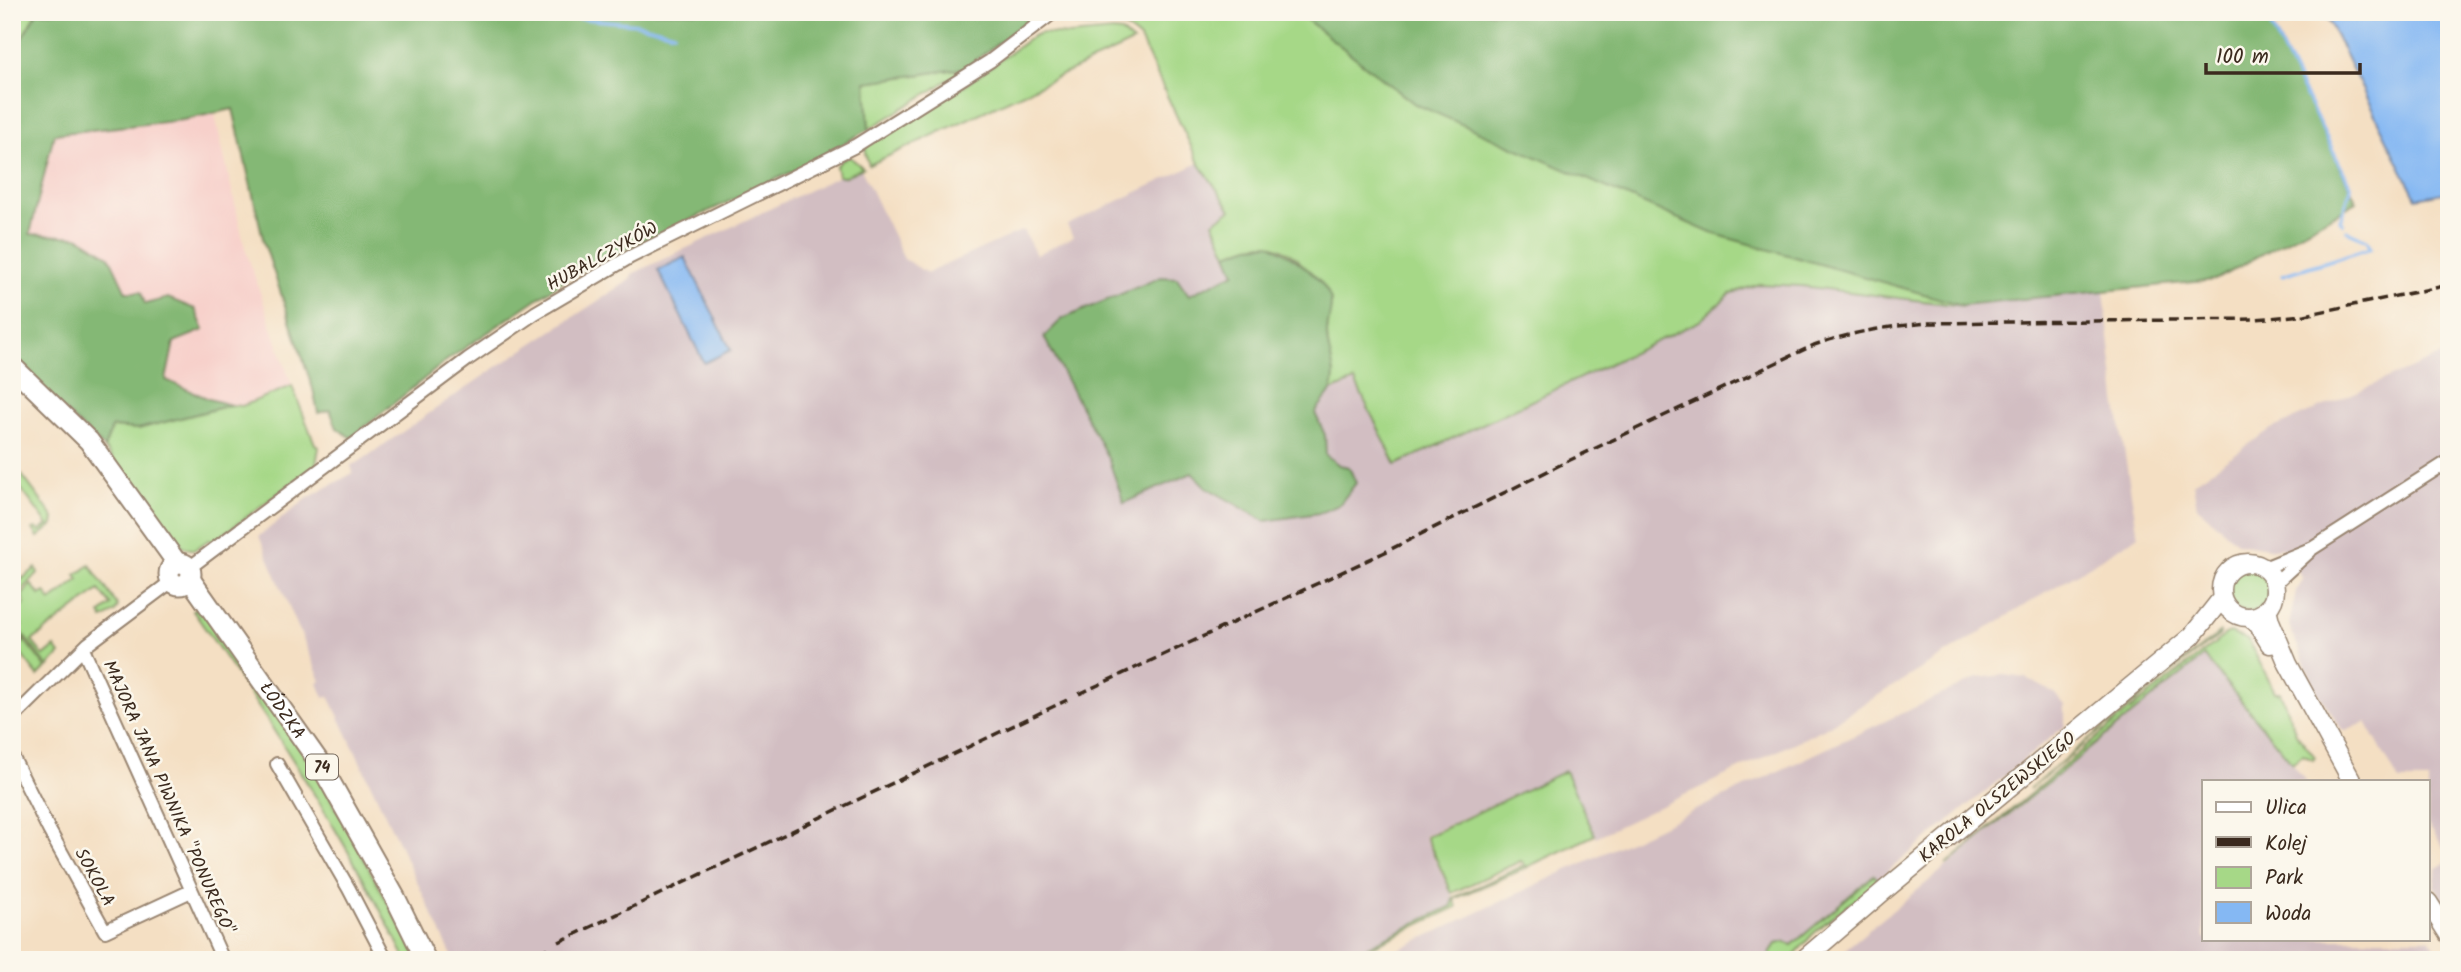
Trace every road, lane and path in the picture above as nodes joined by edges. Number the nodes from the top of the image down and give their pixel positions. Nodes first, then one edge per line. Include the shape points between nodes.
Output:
1 (1054, 12) edge
2 (12, 366) edge
3 (2449, 461) edge
4 (2313, 548) junction
5 (2264, 568) junction
6 (182, 573) junction
7 (2274, 584) junction
8 (2222, 598) junction
9 (2267, 608) junction
10 (2242, 615) junction
11 (2192, 636) junction
12 (83, 649) junction
13 (12, 719) edge
14 (12, 755) edge
15 (277, 764) dead end
16 (2339, 780) edge
17 (2351, 780) edge
18 (191, 891) junction
19 (2430, 905) edge
20 (2430, 918) edge
21 (2449, 937) edge
22 (223, 960) edge
23 (386, 960) edge
24 (426, 960) edge
25 (1803, 960) edge

1 - 6 street, HUBALCZYKÓW via 990,61 855,146 630,257 536,313
2 - 6 main road, ŁÓDZKA / 74 via 89,442
3 - 4 street
4 - 5 street
4 - 7 street
5 - 7 street
5 - 8 street via 2247,563 2230,570 2222,582
6 - 12 street, HUBALCZYKÓW
6 - 24 main road, ŁÓDZKA / 74 via 319,762
7 - 9 street
8 - 10 street via 2227,607
8 - 11 street, KAROLA OLSZEWSKIEGO
9 - 10 street via 2259,614
9 - 17 street via 2288,664
10 - 11 street, KAROLA OLSZEWSKIEGO
10 - 16 street via 2257,623 2280,662
11 - 25 street, KAROLA OLSZEWSKIEGO
12 - 13 street, HUBALCZYKÓW
12 - 18 street, MAJORA JANA PIWNIKA "PONUREGO"
14 - 18 street, SOKOLA via 105,930
15 - 23 street
18 - 22 street, MAJORA JANA PIWNIKA "PONUREGO"
19 - 21 street
20 - 21 street

